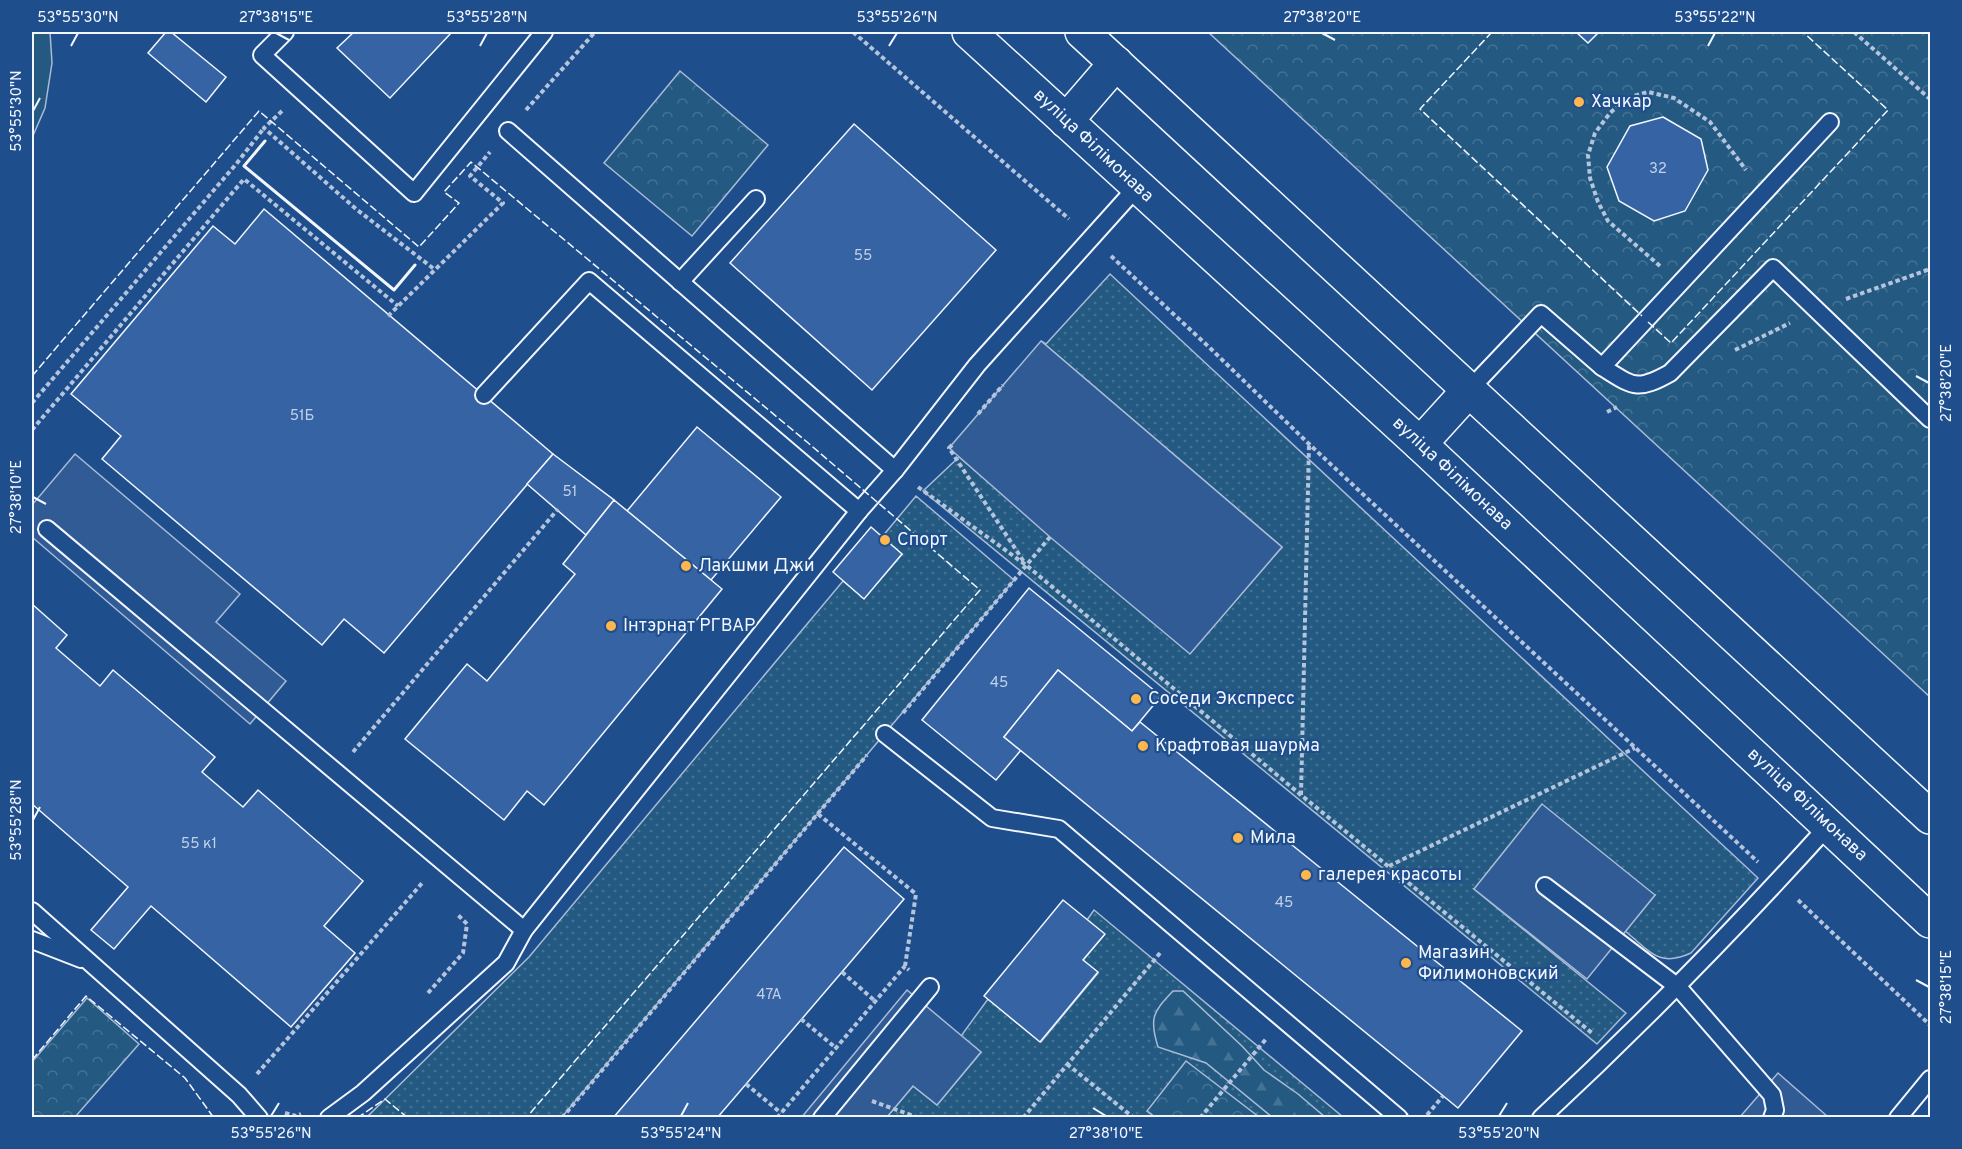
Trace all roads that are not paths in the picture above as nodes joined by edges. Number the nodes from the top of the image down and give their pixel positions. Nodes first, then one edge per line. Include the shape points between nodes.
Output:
1 (285, 32) edge
2 (544, 32) edge
3 (969, 32) edge
4 (1082, 32) edge
5 (1116, 63) junction
6 (1066, 121) junction
7 (1830, 122) dead end
8 (508, 131) dead end
9 (1137, 187) junction
10 (756, 199) dead end
11 (680, 282) junction
12 (1602, 367) junction
13 (1469, 390) junction
14 (484, 395) dead end
15 (1930, 419) edge
16 (1420, 444) junction
17 (895, 470) junction
18 (859, 511) junction
19 (47, 529) dead end
20 (885, 734) road end
21 (1930, 817) edge
22 (1828, 825) junction
23 (1545, 886) dead end
24 (32, 911) edge
25 (1930, 921) edge
26 (524, 930) junction
27 (32, 940) edge
28 (90, 962) junction
29 (930, 987) road end
30 (1678, 987) junction
31 (1930, 1079) edge
32 (259, 1118) edge
33 (329, 1118) edge
34 (822, 1118) edge
35 (1399, 1118) edge
36 (1541, 1118) edge
37 (1772, 1118) edge
38 (1898, 1118) edge

1 - 2 lane via 262,55 414,193
3 - 6 main road, вуліца Філімонава
4 - 5 main road
5 - 6 main road
5 - 13 main road
6 - 9 main road, вуліца Філімонава
7 - 12 lane
8 - 11 lane
9 - 16 main road, вуліца Філімонава
9 - 17 lane via 978,365
10 - 11 lane
11 - 17 lane
12 - 13 lane via 1541,314
12 - 15 lane via 1631,385 1650,384 1670,373 1773,268
13 - 16 main road
13 - 21 main road
14 - 18 lane via 589,281
16 - 22 main road, вуліца Філімонава
17 - 18 lane
18 - 26 lane
19 - 26 lane
20 - 35 lane via 992,818 1059,829
22 - 25 main road, вуліца Філімонава
22 - 30 lane
23 - 30 lane
24 - 28 lane
26 - 33 lane via 506,963 363,1093
27 - 28 lane
28 - 32 lane via 239,1095
29 - 34 lane
30 - 36 lane
30 - 37 lane via 1772,1095 1776,1110
31 - 38 lane

